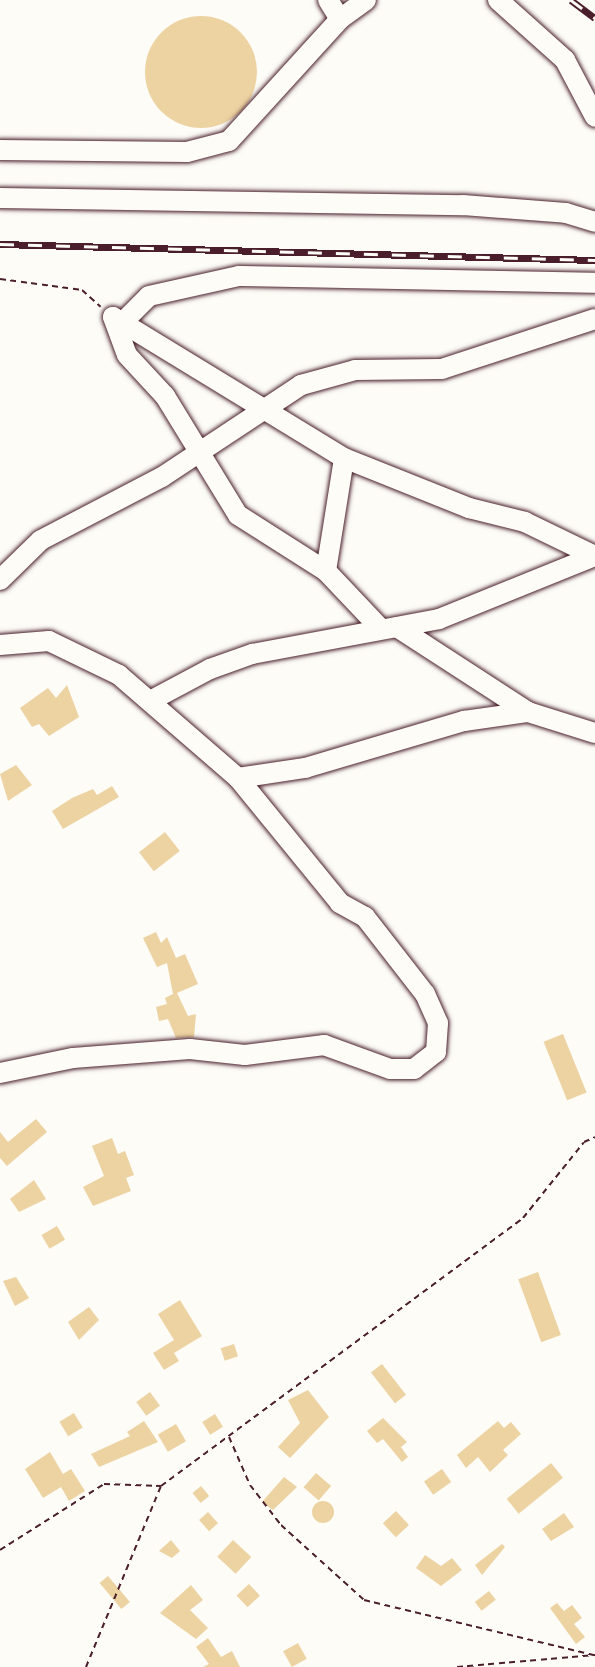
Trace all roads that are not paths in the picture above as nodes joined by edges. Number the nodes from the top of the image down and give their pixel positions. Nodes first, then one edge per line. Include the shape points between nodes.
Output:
1 (328, 0) edge
2 (366, 0) edge
3 (498, 0) edge
4 (340, 19) junction
5 (595, 117) edge
6 (0, 150) edge
7 (0, 198) edge
8 (595, 222) edge
9 (595, 283) edge
10 (595, 319) edge
11 (117, 320) junction
12 (266, 407) junction
13 (197, 449) junction
14 (344, 458) junction
15 (595, 556) edge
16 (327, 571) junction
17 (0, 580) edge
18 (389, 628) junction
19 (0, 645) edge
20 (150, 701) junction
21 (528, 712) junction
22 (595, 733) edge
23 (238, 778) junction
24 (0, 1073) edge

1 - 4 street
2 - 4 street
3 - 5 street via 565,60
4 - 6 street via 229,141 187,152
7 - 8 street via 464,205 566,213
9 - 11 street via 239,276 149,296
10 - 12 street via 442,369 355,370 316,379
11 - 12 street
11 - 13 street via 128,355 165,396
12 - 13 street
12 - 14 street
13 - 16 street via 238,515
13 - 17 street via 162,477 41,540
14 - 15 street via 469,508 525,522
14 - 16 street
15 - 18 street via 471,609
16 - 18 street
18 - 20 street via 252,654 210,669
18 - 21 street
19 - 20 street via 50,642 73,650 119,675
20 - 23 street
21 - 22 street
21 - 23 street via 464,721 305,768
23 - 24 street via 340,903 365,917 425,994 438,1023 435,1052 414,1069 372,1065 324,1045 245,1055 189,1049 73,1058

